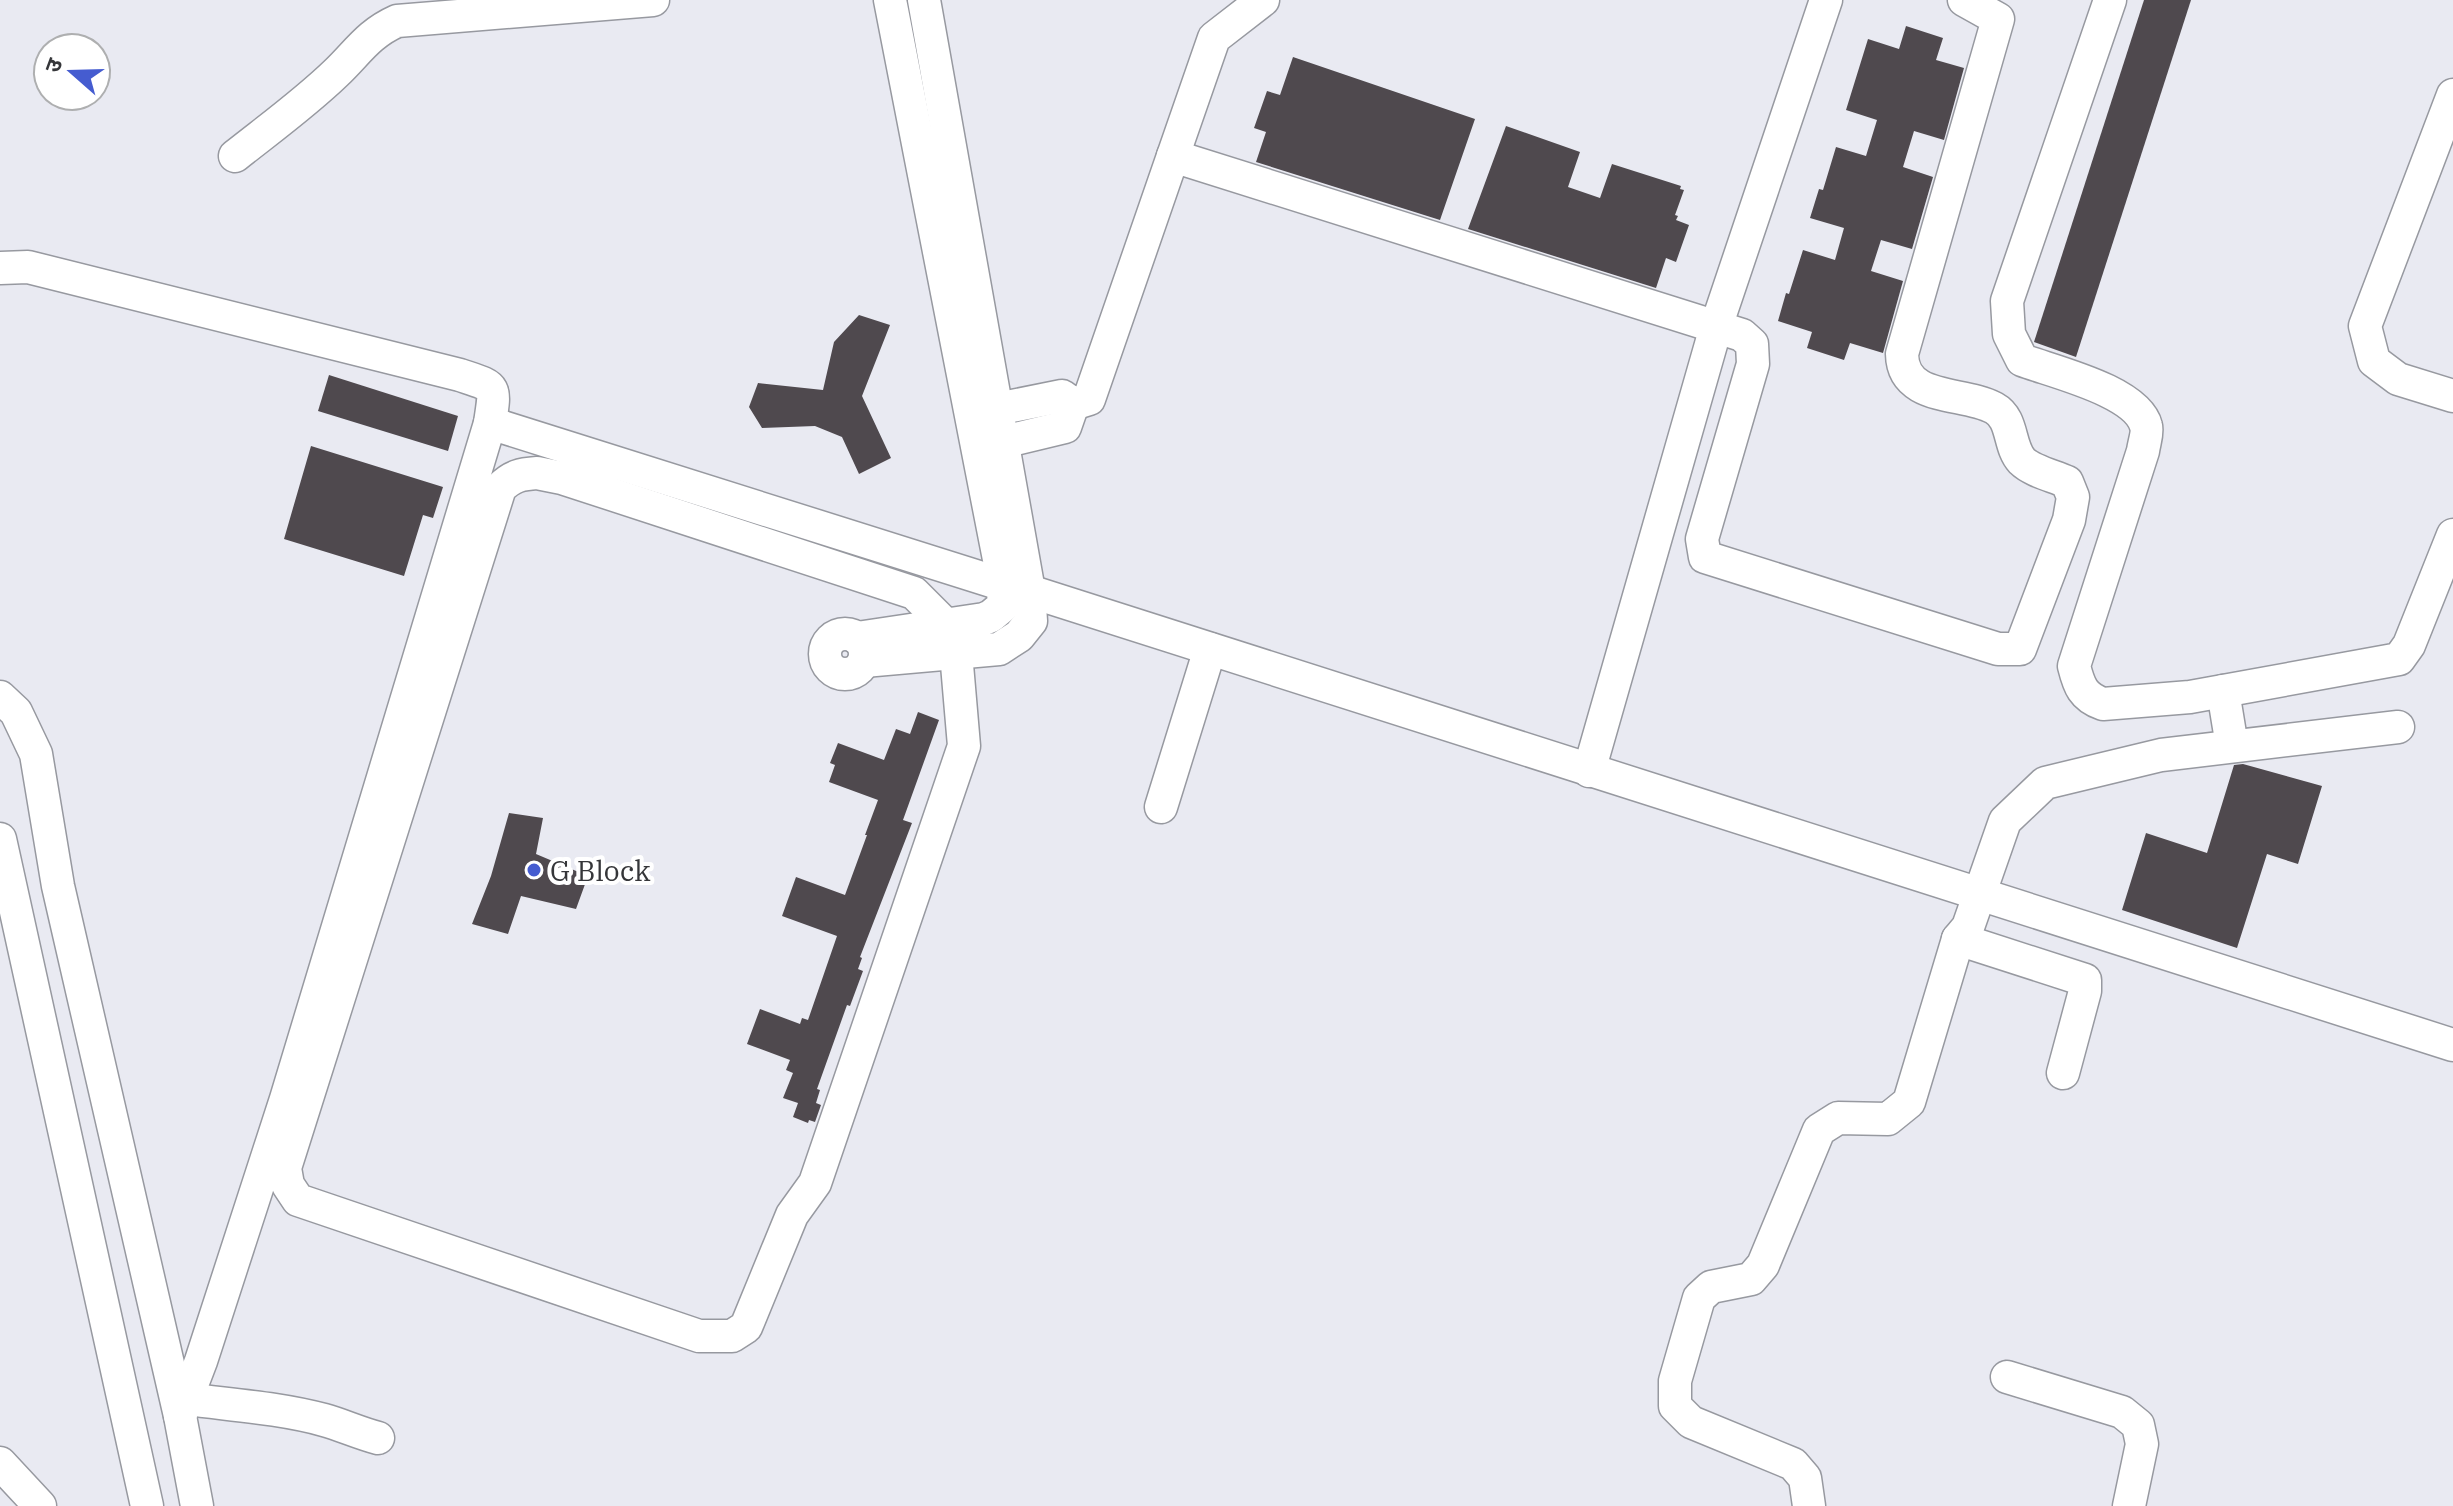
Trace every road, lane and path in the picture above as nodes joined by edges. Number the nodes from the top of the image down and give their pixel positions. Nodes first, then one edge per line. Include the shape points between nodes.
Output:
1 (653, 0) edge
2 (890, 0) edge
3 (924, 0) edge
4 (1263, 0) edge
5 (1826, 0) edge
6 (1964, 0) edge
7 (2110, 0) edge
8 (2453, 95) edge
9 (235, 156) dead end
10 (1173, 156) junction
11 (0, 268) edge
12 (1716, 327) junction
13 (2453, 396) edge
14 (1073, 404) junction
15 (997, 409) junction
16 (490, 423) junction
17 (1003, 442) junction
18 (2453, 535) edge
19 (1017, 588) junction
20 (950, 638) junction
21 (860, 649) dead end
22 (1210, 649) junction
23 (2223, 691) junction
24 (0, 697) edge
25 (2190, 697) junction
26 (2398, 727) dead end
27 (2232, 746) junction
28 (2199, 750) junction
29 (1589, 771) junction
30 (1161, 807) dead end
31 (0, 839) edge
32 (1974, 893) junction
33 (1959, 938) junction
34 (2453, 1045) edge
35 (2063, 1073) dead end
36 (2007, 1377) dead end
37 (184, 1420) junction
38 (378, 1438) dead end
39 (0, 1463) edge
40 (40, 1506) edge
41 (149, 1506) edge
42 (197, 1506) edge
43 (1809, 1506) edge
44 (2129, 1506) edge

1 - 9 street via 397,21 366,40 336,73
2 - 19 street
3 - 15 street
4 - 10 street via 1214,38
5 - 12 street
6 - 12 street via 1998,19 1902,354 1903,369 1916,385 1995,409 2006,420 2012,445 2024,463 2067,482 2073,497 2069,520 2020,649 1998,649 1705,557 1702,539 1753,364 1752,344
7 - 25 street via 2007,301 2009,334 2022,360 2115,393 2137,409 2147,428 2074,666 2078,682 2090,699 2103,704
8 - 13 street via 2365,326 2374,361 2398,379
10 - 12 street
10 - 14 street via 1089,399
11 - 16 street via 28,267 448,371 492,389
12 - 29 street
14 - 15 street via 1062,396
14 - 17 street via 1065,427
15 - 17 street
16 - 19 street
16 - 37 street
17 - 19 street
18 - 23 street via 2399,659
19 - 20 street via 1031,621 1019,636 999,649
19 - 22 street
20 - 20 street via 964,746 815,1183 792,1215 746,1327 732,1336 699,1336 298,1200 285,1168 500,488 509,479 537,473 562,478 914,593
20 - 21 street
22 - 29 street
22 - 30 street
23 - 25 street
23 - 27 street
24 - 37 street via 16,712 36,754 58,886
25 - 28 street
26 - 27 street
27 - 28 street
28 - 32 street via 2045,783 2005,821
29 - 32 street
31 - 41 street
32 - 33 street via 1968,927
32 - 34 street
33 - 35 street via 2085,980
33 - 43 street via 1909,1102 1888,1119 1838,1118 1819,1130 1763,1265 1751,1279 1711,1287 1699,1298 1675,1381 1675,1406 1691,1422 1793,1464 1805,1478
36 - 44 street via 2122,1412 2138,1425 2142,1444
37 - 38 street via 296,1414
37 - 41 street
37 - 42 street
39 - 40 street

